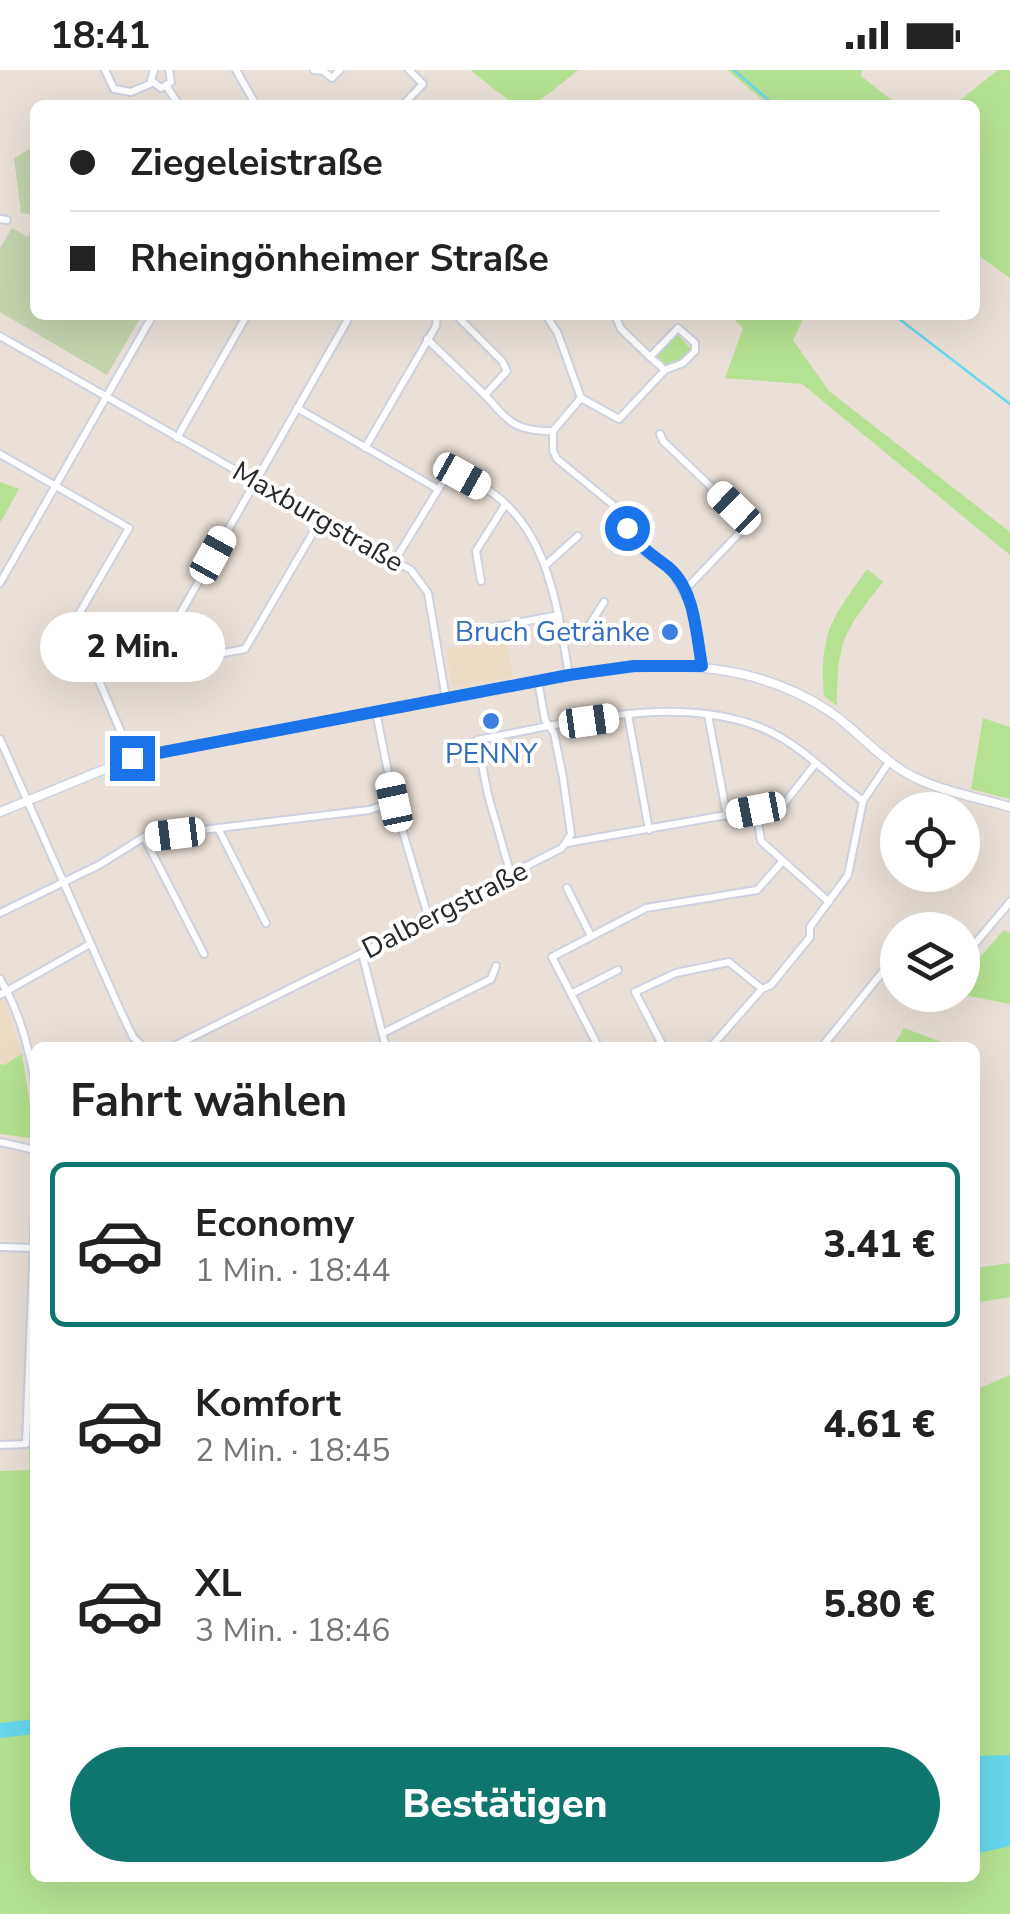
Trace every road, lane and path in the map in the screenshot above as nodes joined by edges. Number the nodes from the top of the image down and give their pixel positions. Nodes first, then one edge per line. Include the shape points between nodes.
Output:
1 (105, 70) edge
2 (154, 70) edge
3 (236, 70) edge
4 (314, 70) edge
5 (340, 70) edge
6 (409, 70) edge
7 (173, 71) edge
8 (152, 83) junction
9 (167, 87) junction
10 (176, 100) edge
11 (253, 100) edge
12 (408, 100) edge
13 (150, 320) edge
14 (243, 320) edge
15 (436, 320) edge
16 (462, 320) edge
17 (549, 320) edge
18 (618, 320) edge
19 (347, 321) dead end
20 (0, 336) edge
21 (428, 339) junction
22 (650, 356) junction
23 (665, 370) junction
24 (485, 395) junction
25 (106, 397) junction
26 (581, 398) junction
27 (296, 408) junction
28 (554, 431) junction
29 (660, 434) dead end
30 (176, 438) junction
31 (365, 448) junction
32 (0, 454) edge
33 (254, 481) junction
34 (54, 486) junction
35 (436, 488) junction
36 (505, 505) junction
37 (322, 518) junction
38 (578, 536) dead end
39 (395, 560) junction
40 (547, 564) junction
41 (481, 581) dead end
42 (0, 583) edge
43 (684, 591) junction
44 (604, 602) dead end
45 (559, 615) junction
46 (490, 628) dead end
47 (564, 640) junction
48 (184, 660) junction
49 (702, 666) junction
50 (569, 675) junction
51 (98, 677) junction
52 (538, 681) junction
53 (446, 699) junction
54 (376, 712) junction
55 (628, 715) junction
56 (708, 715) junction
57 (550, 727) junction
58 (0, 739) edge
59 (132, 758) junction
60 (889, 762) junction
61 (816, 763) junction
62 (26, 800) junction
63 (863, 801) junction
64 (394, 802) junction
65 (1010, 807) edge
66 (756, 810) junction
67 (0, 812) edge
68 (728, 816) junction
69 (218, 828) junction
70 (650, 830) junction
71 (144, 837) junction
72 (567, 843) junction
73 (782, 862) junction
74 (510, 876) junction
75 (62, 881) junction
76 (566, 888) dead end
77 (828, 902) junction
78 (1010, 902) edge
79 (0, 913) edge
80 (428, 916) junction
81 (266, 922) dead end
82 (591, 936) junction
83 (980, 938) edge
84 (90, 944) junction
85 (362, 953) junction
86 (204, 954) dead end
87 (496, 966) dead end
88 (618, 970) dead end
89 (880, 975) edge
90 (0, 978) edge
91 (762, 989) junction
92 (4, 993) edge
93 (570, 994) junction
94 (382, 1033) junction
95 (138, 1042) edge
96 (182, 1042) edge
97 (384, 1042) edge
98 (595, 1042) edge
99 (661, 1042) edge
100 (715, 1042) edge
101 (826, 1042) edge
102 (30, 1060) edge
103 (0, 1142) edge
104 (30, 1149) edge
105 (0, 1248) edge
106 (30, 1248) edge
107 (30, 1380) edge
108 (0, 1446) edge

1 - 8 street via 114,89 131,92
2 - 8 street
3 - 11 street
4 - 5 street via 332,78
6 - 12 street via 423,84
7 - 9 street
8 - 9 street
9 - 10 street
13 - 25 street
14 - 30 street
15 - 21 street
16 - 24 street via 507,371
17 - 26 street
18 - 22 street
19 - 27 street
20 - 25 street, Maxburgstraße
21 - 24 street
21 - 31 street
22 - 23 street
22 - 23 street via 678,328 694,343 684,362
23 - 26 street via 619,419
24 - 28 street via 526,431
25 - 30 street, Maxburgstraße
25 - 34 street
26 - 28 street
27 - 31 street
27 - 33 street
28 - 43 street via 557,459 612,504 643,551 670,569
29 - 43 street via 750,523
30 - 33 street, Maxburgstraße
31 - 35 street
32 - 34 street
33 - 37 street, Maxburgstraße
33 - 48 street via 178,616
34 - 42 street
34 - 51 street via 129,528 62,643 92,662
35 - 36 street via 452,472
35 - 39 street
36 - 40 street
36 - 41 street via 476,551
37 - 39 street, Maxburgstraße
37 - 48 street via 244,648
38 - 40 street
39 - 53 street, Maxburgstraße via 428,593
40 - 45 street
43 - 49 street
44 - 47 street via 584,634
45 - 46 street
45 - 47 street
47 - 50 street
48 - 51 street
49 - 50 street
49 - 60 street via 751,674 808,699
50 - 52 street
51 - 59 street
52 - 53 street
52 - 57 street
53 - 54 street
54 - 59 street
54 - 64 street
55 - 56 street
55 - 57 street
55 - 70 street
56 - 61 street via 758,726
56 - 68 street
57 - 72 street via 563,778
57 - 74 street via 477,740
58 - 62 street
59 - 62 street
60 - 63 street
60 - 65 street via 933,785
61 - 63 street
61 - 66 street via 783,805
62 - 67 street
62 - 75 street
63 - 77 street via 848,875
64 - 69 street
64 - 80 street
66 - 68 street
66 - 73 street via 762,841
68 - 70 street
69 - 71 street
69 - 81 street
70 - 72 street
71 - 75 street
71 - 86 street
72 - 74 street, Dalbergstraße
73 - 77 street
73 - 82 street via 757,890 646,908
74 - 80 street, Dalbergstraße
75 - 79 street
75 - 84 street
76 - 82 street
77 - 91 street via 810,937
78 - 83 street
80 - 85 street, Dalbergstraße
82 - 93 street via 552,956
84 - 92 street
84 - 95 street
85 - 94 street
85 - 96 street, Dalbergstraße
87 - 94 street via 490,979
88 - 93 street
89 - 101 street
90 - 92 street
91 - 99 street via 729,962 676,973 635,992
91 - 100 street
92 - 102 street
93 - 98 street
94 - 97 street
103 - 104 street
105 - 106 street
107 - 108 street via 26,1444

